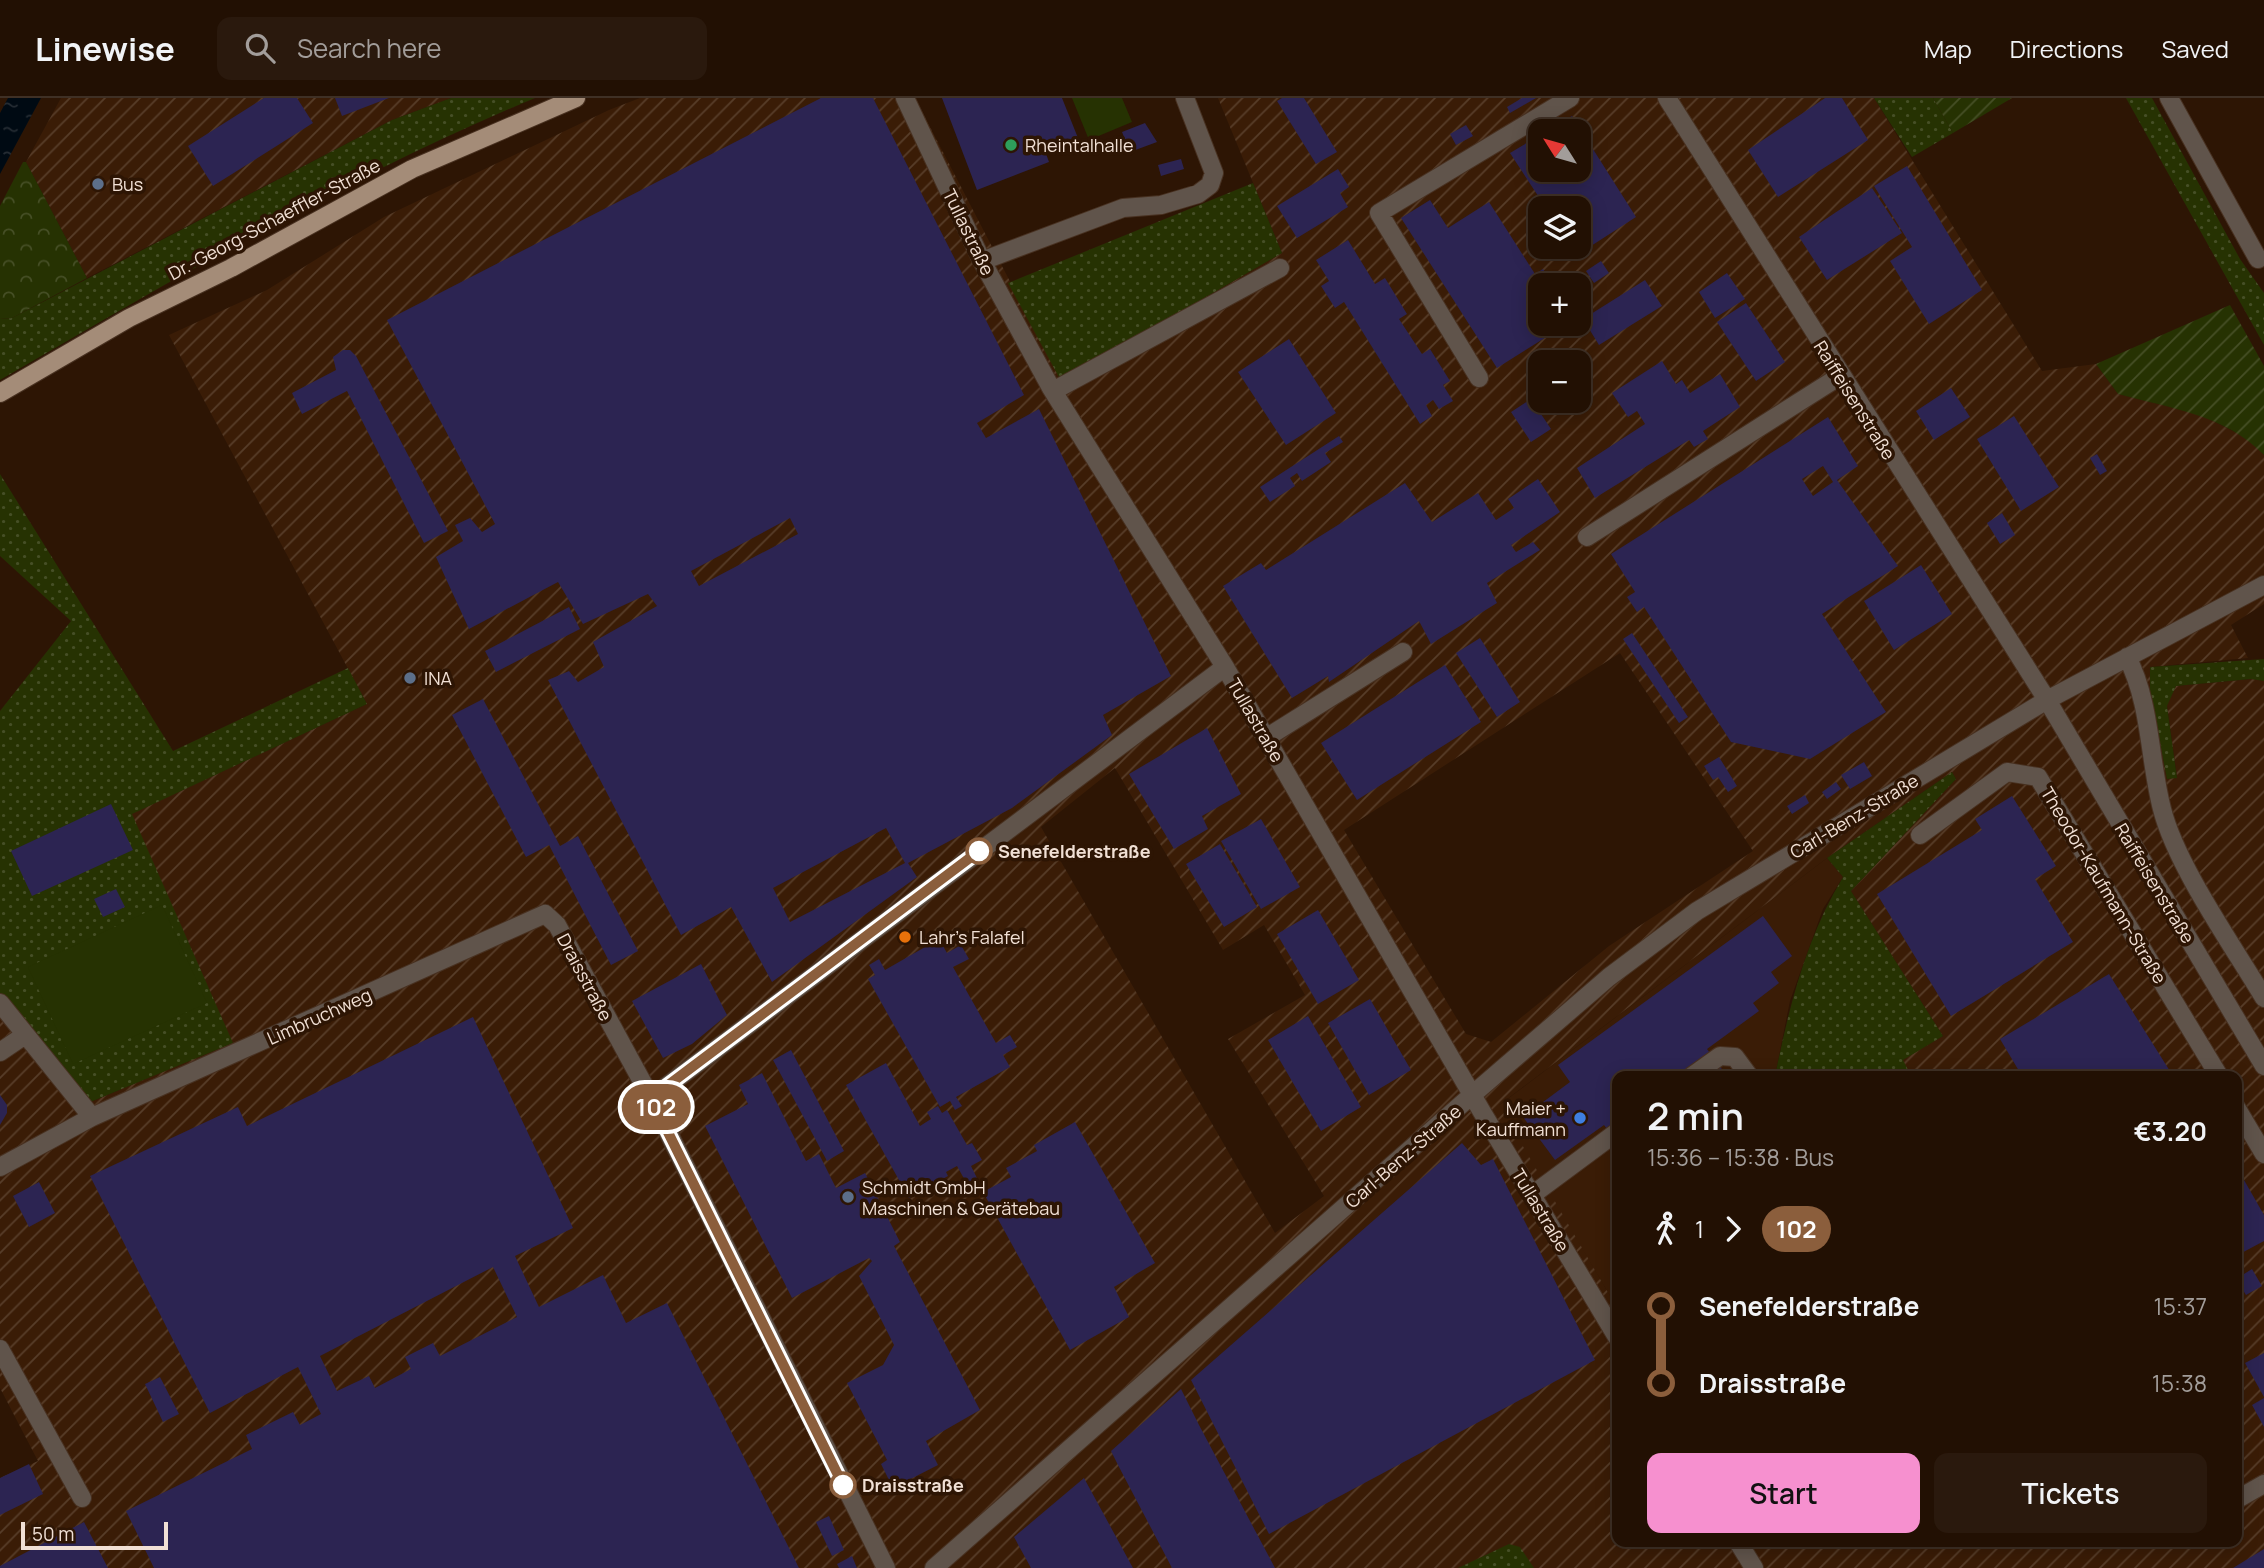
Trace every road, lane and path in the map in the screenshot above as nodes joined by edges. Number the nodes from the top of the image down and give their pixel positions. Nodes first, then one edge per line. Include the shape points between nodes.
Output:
1 (576, 98) edge
2 (905, 98) edge
3 (1185, 98) edge
4 (1570, 98) edge
5 (1667, 98) edge
6 (2169, 98) edge
7 (2258, 259) dead end
8 (982, 261) junction
9 (1280, 268) dead end
10 (1840, 376) junction
11 (1479, 378) dead end
12 (1053, 391) junction
13 (0, 393) edge
14 (1587, 537) dead end
15 (2264, 585) edge
16 (1403, 652) dead end
17 (2127, 657) junction
18 (1225, 667) junction
19 (2047, 700) junction
20 (1266, 738) junction
21 (1920, 835) dead end
22 (545, 915) joint
23 (2264, 998) edge
24 (0, 1003) edge
25 (25, 1035) junction
26 (0, 1052) edge
27 (2264, 1066) edge
28 (1699, 1071) edge
29 (1745, 1071) edge
30 (2216, 1071) edge
31 (1472, 1095) junction
32 (651, 1098) junction
33 (92, 1117) junction
34 (2242, 1117) edge
35 (1612, 1136) edge
36 (2264, 1154) edge
37 (0, 1167) edge
38 (1532, 1195) junction
39 (1612, 1330) edge
40 (0, 1349) edge
41 (2264, 1484) edge
42 (2242, 1497) edge
43 (82, 1498) dead end
44 (1741, 1547) edge
45 (886, 1568) edge
46 (934, 1568) edge
47 (1754, 1568) edge

1 - 13 main road, Dr.-Georg-Schaeffler-Straße via 412,169 129,318
2 - 8 street, Tullastraße
3 - 8 street via 1214,173 1210,185 1198,194 1161,205 1123,208
4 - 11 street via 1379,213
5 - 10 street, Raiffeisenstraße
6 - 7 street
8 - 12 street, Tullastraße
9 - 12 street
10 - 14 street
10 - 19 street, Raiffeisenstraße
12 - 18 street, Tullastraße
15 - 17 street
16 - 20 street
17 - 19 street
17 - 23 street, Raiffeisenstraße via 2139,682 2162,811 2181,856
18 - 20 street, Tullastraße
18 - 32 street
19 - 27 street, Raiffeisenstraße
19 - 31 street, Carl-Benz-Straße via 1697,911 1609,977
20 - 31 street, Tullastraße
21 - 30 street, Theodor-Kaufmann-Straße via 2007,772 2038,777
22 - 32 street, Draisstraße via 557,925
22 - 33 street, Limbruchweg
24 - 25 street
25 - 26 street
25 - 33 street
28 - 29 street via 1720,1056 1735,1057
31 - 38 street, Tullastraße
31 - 46 street, Carl-Benz-Straße
32 - 45 street, Draisstraße
33 - 37 street, Limbruchweg
34 - 36 street
35 - 38 street
38 - 39 street, Tullastraße
40 - 43 street
41 - 42 street
44 - 47 street

